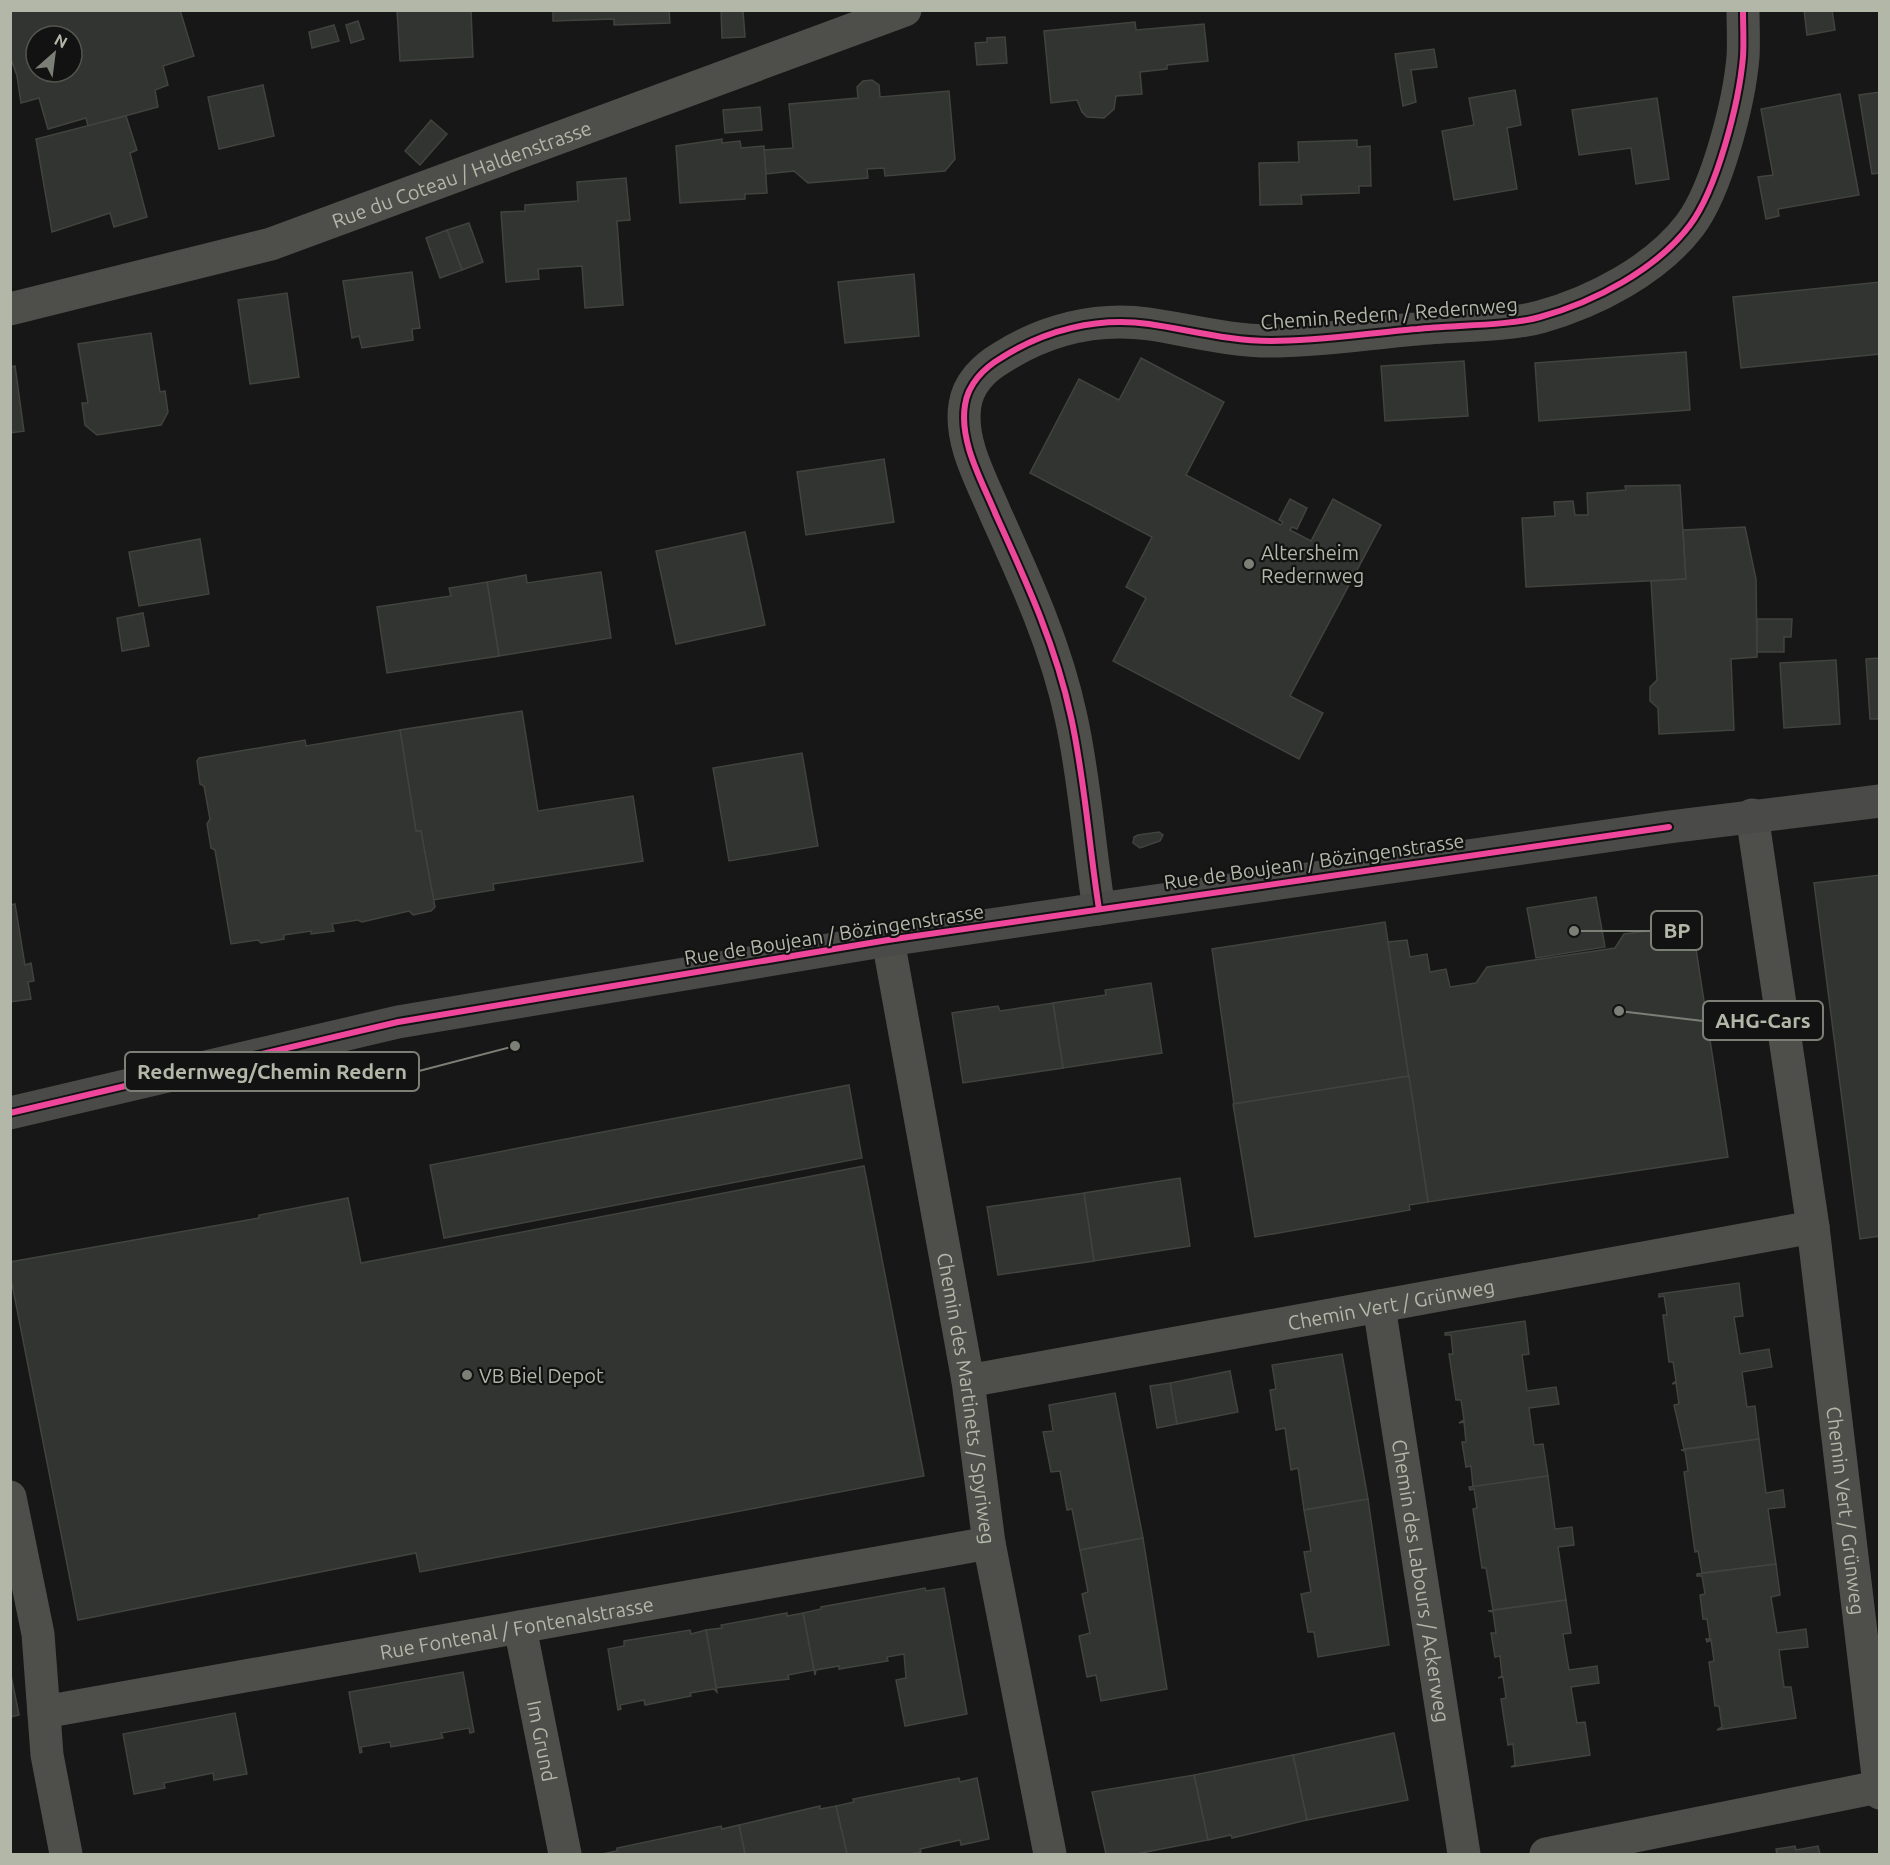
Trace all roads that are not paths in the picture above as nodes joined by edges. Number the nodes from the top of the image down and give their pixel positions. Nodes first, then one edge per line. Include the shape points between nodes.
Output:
1 (905, 10) edge
2 (1743, 10) edge
3 (10, 309) edge
4 (1880, 801) edge
5 (1752, 815) junction
6 (1099, 909) junction
7 (888, 940) junction
8 (10, 1113) edge
9 (1814, 1227) junction
10 (1379, 1306) junction
11 (968, 1380) junction
12 (10, 1497) edge
13 (989, 1543) junction
14 (520, 1627) junction
15 (44, 1712) junction
16 (1879, 1790) edge
17 (66, 1854) edge
18 (565, 1854) edge
19 (1050, 1854) edge
20 (1464, 1854) edge
21 (1546, 1854) edge

1 - 3 street, Rue du Coteau / Haldenstrasse via 271,244
2 - 6 street, Chemin Redern / Redernweg via 1743,58 1731,115 1712,185 1701,208 1689,228 1661,254 1638,272 1583,303 1536,318 1272,341 1206,337 1146,324 1093,324 1053,331 1018,347 989,365 972,385 965,402 964,429 977,470 1041,617 1072,720
4 - 5 main road, Rue de Boujean / Bözingenstrasse
5 - 6 main road, Rue de Boujean / Bözingenstrasse
5 - 9 street, Chemin Vert / Grünweg
6 - 7 main road, Rue de Boujean / Bözingenstrasse
7 - 8 main road, Rue de Boujean / Bözingenstrasse via 398,1022
7 - 11 street, Chemin des Martinets / Spyriweg
9 - 10 street, Chemin Vert / Grünweg
9 - 16 street, Chemin Vert / Grünweg
10 - 11 street, Chemin Vert / Grünweg
10 - 20 street, Chemin des Labours / Ackerweg
11 - 13 street, Chemin des Martinets / Spyriweg
12 - 15 street via 38,1634
13 - 14 street, Rue Fontenal / Fontenalstrasse
13 - 19 street, Chemin des Martinets / Spyriweg
14 - 15 street, Rue Fontenal / Fontenalstrasse
14 - 18 street, Im Grund
15 - 17 street via 47,1755
16 - 21 street

